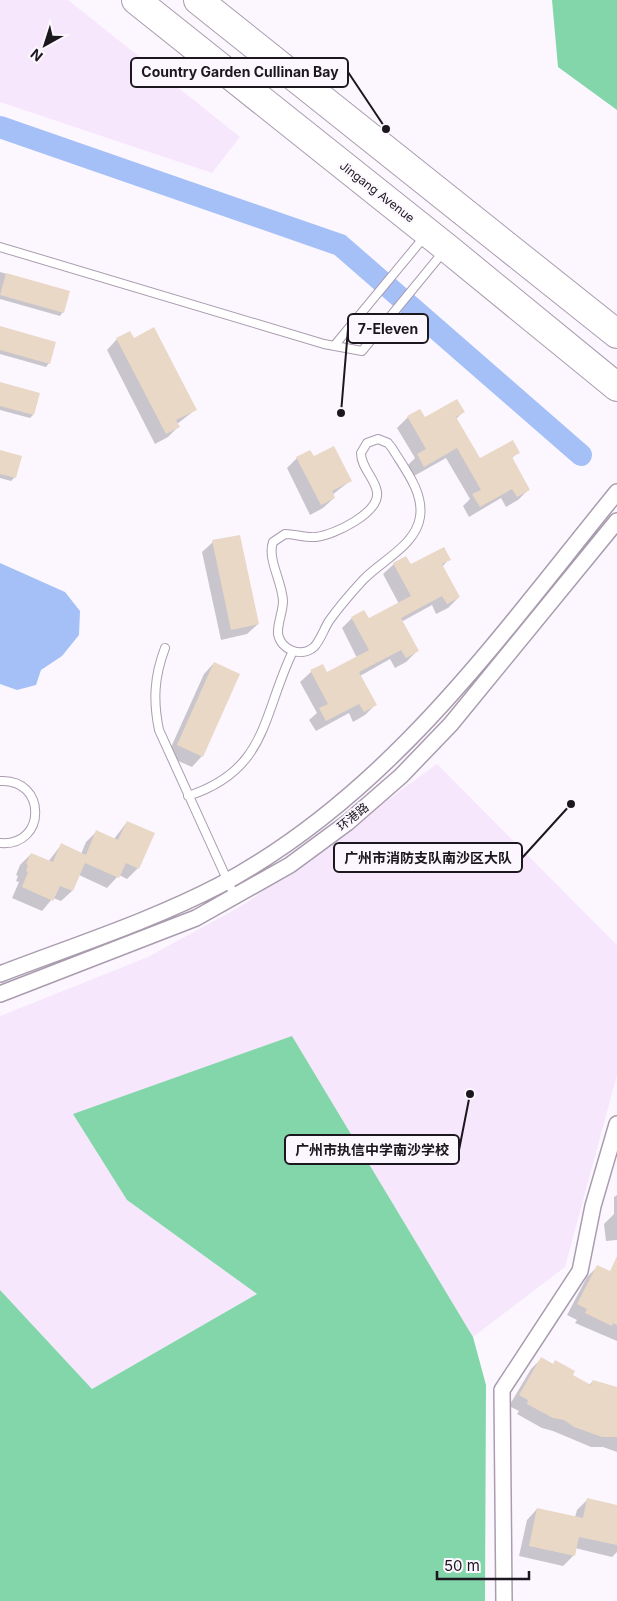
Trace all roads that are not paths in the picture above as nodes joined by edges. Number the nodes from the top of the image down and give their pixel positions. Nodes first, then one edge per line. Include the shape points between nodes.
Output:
1 (136, 0) edge
2 (198, 0) edge
3 (438, 240) junction
4 (0, 247) edge
5 (617, 334) edge
6 (334, 346) junction
7 (611, 384) edge
8 (617, 492) edge
9 (612, 503) edge
10 (617, 521) edge
11 (165, 648) dead end
12 (294, 652) junction
13 (0, 781) edge
14 (188, 796) junction
15 (0, 843) edge
16 (228, 880) junction
17 (235, 897) junction
18 (0, 974) edge
19 (0, 994) edge
20 (617, 1124) edge
21 (504, 1601) edge

1 - 3 highway, Jingang Avenue
2 - 5 highway
3 - 6 lane
3 - 6 lane via 362,351
3 - 7 highway, Jingang Avenue
4 - 6 lane
8 - 9 street, 环港路
9 - 16 street, 环港路 via 442,705 394,756 363,786 308,829
10 - 17 street, 环港路 via 451,724 401,776 319,844
11 - 14 lane via 156,675 154,710 159,730
12 - 12 lane via 279,637 283,602 280,579 271,557 273,542 285,534 322,536 368,513 377,500 377,493 361,453 372,440 383,440 392,448 417,491 421,509 417,526 408,541 350,595 313,647 308,651
12 - 14 lane via 278,685 264,730 249,756 216,785
13 - 15 lane via 24,788 33,800 36,814 26,834 14,842
14 - 16 lane
16 - 17 lane
16 - 18 street, 环港路 via 189,901
17 - 19 street, 环港路 via 196,918
20 - 21 street via 593,1206 580,1271 502,1390

